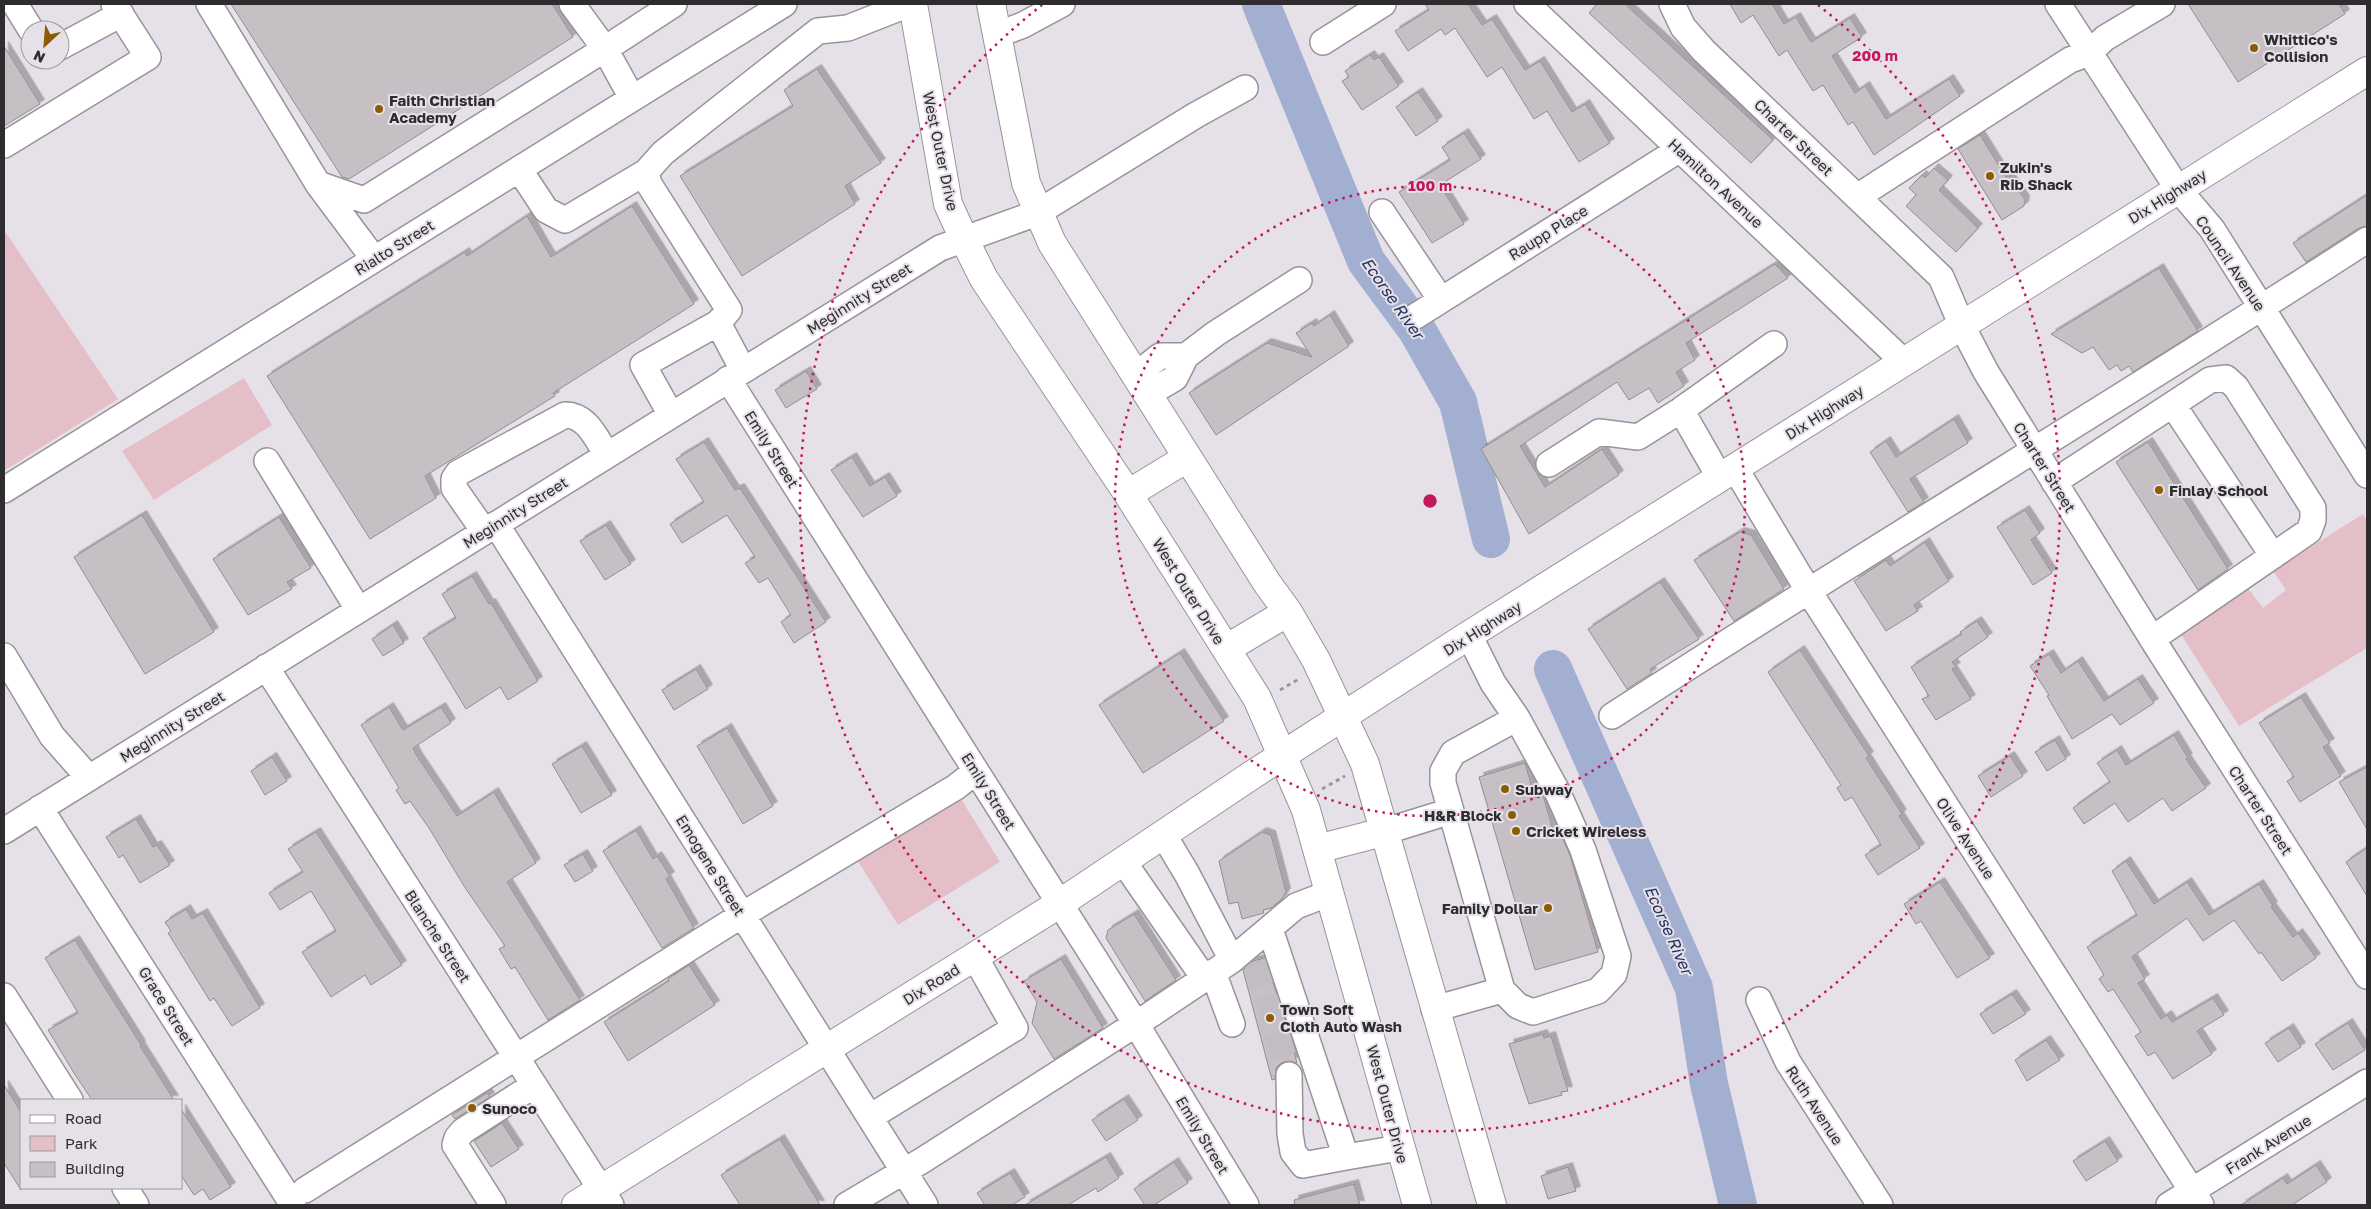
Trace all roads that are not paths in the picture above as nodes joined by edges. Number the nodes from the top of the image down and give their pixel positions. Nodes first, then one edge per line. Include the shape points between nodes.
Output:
1 (14, 4) edge
2 (209, 4) edge
3 (572, 4) edge
4 (674, 4) edge
5 (784, 4) edge
6 (911, 4) edge
7 (991, 4) edge
8 (1062, 4) edge
9 (1383, 4) edge
10 (1527, 4) edge
11 (1672, 4) edge
12 (2058, 4) edge
13 (2162, 4) edge
14 (118, 9) edge
15 (24, 20) edge
16 (997, 35) junction
17 (70, 40) edge
18 (1323, 42) dead end
19 (605, 49) junction
20 (2088, 53) junction
21 (2367, 71) edge
22 (1245, 88) dead end
23 (632, 98) junction
24 (4, 145) edge
25 (1680, 149) junction
26 (519, 169) junction
27 (646, 172) junction
28 (318, 184) junction
29 (2178, 189) junction
30 (1857, 197) junction
31 (1382, 212) dead end
32 (1037, 213) junction
33 (964, 239) junction
34 (2367, 240) edge
35 (374, 259) junction
36 (1299, 280) dead end
37 (1441, 300) junction
38 (2262, 307) junction
39 (1416, 316) dead end
40 (718, 324) junction
41 (1962, 326) junction
42 (1774, 344) dead end
43 (1904, 362) junction
44 (736, 375) junction
45 (1142, 385) junction
46 (2173, 404) junction
47 (1681, 410) junction
48 (671, 415) junction
49 (2035, 451) junction
50 (607, 455) junction
51 (1187, 458) junction
52 (267, 461) dead end
53 (1549, 464) dead end
54 (1728, 473) junction
55 (2367, 475) edge
56 (2054, 482) junction
57 (4, 490) edge
58 (1128, 494) junction
59 (490, 528) junction
60 (2273, 556) junction
61 (1808, 590) junction
62 (358, 610) junction
63 (1288, 612) junction
64 (1469, 635) junction
65 (2152, 639) junction
66 (1226, 649) junction
67 (4, 656) edge
68 (266, 667) junction
69 (1343, 716) junction
70 (1612, 716) dead end
71 (1517, 718) junction
72 (1283, 756) junction
73 (976, 771) junction
74 (89, 778) junction
75 (40, 808) junction
76 (1451, 811) junction
77 (4, 831) edge
78 (1383, 832) junction
79 (1163, 834) junction
80 (1317, 848) junction
81 (1123, 861) junction
82 (1330, 893) junction
83 (1060, 904) junction
84 (742, 915) junction
85 (974, 957) junction
86 (1238, 958) junction
87 (2367, 976) edge
88 (1502, 990) junction
89 (4, 996) edge
90 (1759, 1000) dead end
91 (1434, 1009) junction
92 (1136, 1024) junction
93 (1232, 1024) dead end
94 (827, 1050) junction
95 (516, 1057) junction
96 (1289, 1075) tunnel mouth
97 (2367, 1082) edge
98 (534, 1085) junction
99 (69, 1099) edge
100 (870, 1117) junction
101 (1400, 1148) junction
102 (1346, 1158) junction
103 (904, 1172) junction
104 (126, 1189) edge
105 (606, 1197) edge
106 (2196, 1198) edge
107 (294, 1201) edge
108 (136, 1205) edge
109 (493, 1205) edge
110 (576, 1205) edge
111 (847, 1205) edge
112 (925, 1205) edge
113 (1246, 1205) edge
114 (1417, 1205) edge
115 (1492, 1205) edge
116 (1880, 1205) edge
117 (2168, 1205) edge

1 - 15 street
2 - 28 street
3 - 19 street
4 - 19 street
5 - 23 street, Rialto Street
6 - 27 street via 848,28 818,32 663,153
6 - 33 main road, West Outer Drive via 948,204
7 - 16 main road
8 - 16 street
9 - 18 street
10 - 25 street, Hamilton Avenue
11 - 30 street, Charter Street via 1683,27 1704,51
12 - 20 street, Council Avenue
13 - 20 street via 2105,38
14 - 17 street
14 - 24 street via 148,57
16 - 32 main road via 1026,183
19 - 23 street
19 - 28 street via 364,200
20 - 29 street, Council Avenue
20 - 30 street via 2070,60
21 - 29 main road, Dix Highway
22 - 32 street, Meginnity Street
23 - 26 street, Rialto Street
25 - 37 street, Raupp Place
25 - 43 street, Hamilton Avenue
26 - 27 street via 546,210 565,220
26 - 35 street, Rialto Street
27 - 40 street via 648,184 729,310
28 - 35 street
29 - 38 street, Council Avenue via 2212,229
29 - 41 main road, Dix Highway
30 - 41 street, Charter Street via 1941,277
31 - 37 street
32 - 33 street, Meginnity Street
32 - 45 main road via 1052,243
33 - 44 street, Meginnity Street via 940,248
33 - 58 main road, West Outer Drive via 984,279
34 - 38 street
35 - 57 street, Rialto Street
36 - 45 street via 1186,356 1175,378
37 - 39 street, Raupp Place
38 - 49 street
38 - 55 street, Council Avenue
40 - 44 street, Emily Street
40 - 48 street via 643,365
41 - 43 main road, Dix Highway
41 - 49 street, Charter Street
42 - 47 street
43 - 54 main road, Dix Highway
44 - 48 street, Meginnity Street
44 - 73 street, Emily Street
45 - 51 main road
46 - 56 street
46 - 60 street
46 - 60 street via 2210,380 2226,378 2236,387 2313,508 2309,531
47 - 53 street via 1638,437 1599,432
47 - 54 street, Olive Avenue
48 - 50 street, Meginnity Street
49 - 56 street, Charter Street
49 - 61 street
50 - 59 street, Meginnity Street
50 - 59 street, Emogene Street via 583,419 565,415 458,473 454,488
51 - 58 main road
51 - 63 main road
52 - 62 street
54 - 61 street, Olive Avenue
54 - 64 main road, Dix Highway
56 - 65 street, Charter Street
58 - 66 main road, West Outer Drive
59 - 62 street, Meginnity Street
59 - 84 street, Emogene Street
60 - 65 street
61 - 70 street
61 - 106 street, Olive Avenue
62 - 68 street, Meginnity Street
63 - 66 main road
63 - 69 main road
64 - 69 main road, Dix Highway
64 - 71 street via 1493,683
65 - 87 street, Charter Street
66 - 72 main road, West Outer Drive via 1257,698
67 - 74 street via 52,736
68 - 74 street, Meginnity Street
68 - 95 street, Blanche Street
69 - 72 main road, Dix Highway
69 - 78 main road via 1365,764
71 - 76 street via 1453,753 1443,771
71 - 88 street via 1557,791 1583,850 1618,956 1614,974 1598,991 1533,1012 1518,1006
72 - 79 main road, Dix Road
72 - 80 main road, West Outer Drive via 1306,810
73 - 83 street, Emily Street
73 - 84 street via 956,787
74 - 75 street, Meginnity Street
75 - 77 street, Meginnity Street
75 - 107 street, Grace Street
76 - 78 street
76 - 88 street
78 - 80 main road
78 - 91 main road
79 - 81 main road, Dix Road
79 - 86 street
80 - 82 main road, West Outer Drive
81 - 83 main road, Dix Road
81 - 86 street
82 - 86 street via 1296,906
82 - 101 main road, West Outer Drive
83 - 85 main road, Dix Road
83 - 92 street, Emily Street
84 - 94 street, Emogene Street
84 - 95 street
85 - 94 main road, Dix Road
85 - 100 street via 1015,1028
86 - 92 street
86 - 93 street
86 - 102 street
88 - 91 street
89 - 99 street
90 - 116 street, Ruth Avenue via 1788,1062
91 - 115 main road
92 - 103 street
92 - 113 street, Emily Street
94 - 100 street, Emogene Street
94 - 105 main road, Dix Road
95 - 98 street, Blanche Street
95 - 107 street
96 - 102 street via 1293,1152 1303,1165
97 - 106 street, Frank Avenue
98 - 105 street, Blanche Street
98 - 109 street via 457,1138 455,1145
100 - 103 street, Emogene Street
101 - 102 street
101 - 114 main road, West Outer Drive
103 - 111 street
103 - 112 street, Emogene Street
104 - 108 street
105 - 110 main road, Dix Road
106 - 117 street, Frank Avenue

